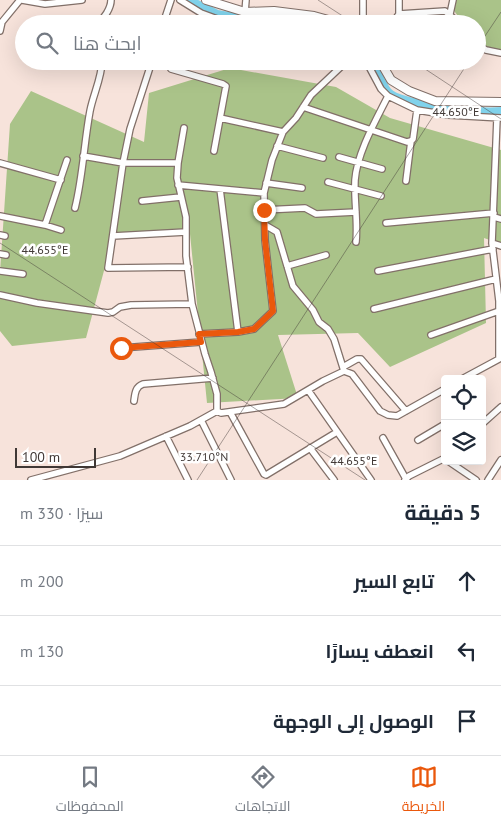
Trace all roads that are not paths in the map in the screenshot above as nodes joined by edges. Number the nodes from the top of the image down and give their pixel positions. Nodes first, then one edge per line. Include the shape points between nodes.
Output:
1 (21, 0) edge
2 (82, 0) edge
3 (111, 0) edge
4 (171, 0) edge
5 (180, 0) edge
6 (206, 0) edge
7 (246, 0) edge
8 (363, 0) edge
9 (399, 0) edge
10 (453, 0) edge
11 (245, 12) junction
12 (399, 14) joint
13 (450, 14) joint
14 (105, 15) edge
15 (166, 15) edge
16 (208, 15) edge
17 (306, 15) edge
18 (363, 15) edge
19 (1, 22) edge
20 (0, 31) edge
21 (486, 50) edge
22 (501, 53) edge
23 (100, 70) edge
24 (149, 70) edge
25 (174, 70) edge
26 (337, 70) edge
27 (371, 70) edge
28 (385, 70) edge
29 (388, 96) junction
30 (501, 102) edge
31 (303, 107) junction
32 (417, 110) junction
33 (220, 118) junction
34 (499, 118) edge
35 (184, 128) dead end
36 (371, 130) junction
37 (283, 132) junction
38 (411, 142) junction
39 (277, 146) junction
40 (214, 151) dead end
41 (83, 156) junction
42 (339, 157) dead end
43 (323, 158) dead end
44 (67, 160) dead end
45 (360, 162) junction
46 (0, 163) edge
47 (123, 163) junction
48 (178, 163) junction
49 (382, 168) dead end
50 (61, 180) junction
51 (406, 181) dead end
52 (328, 182) dead end
53 (266, 183) junction
54 (178, 185) junction
55 (302, 188) dead end
56 (220, 189) junction
57 (355, 189) junction
58 (264, 193) junction
59 (381, 196) dead end
60 (181, 197) junction
61 (142, 201) dead end
62 (75, 208) dead end
63 (264, 210) junction
64 (356, 212) junction
65 (494, 215) junction
66 (0, 216) edge
67 (501, 220) edge
68 (386, 223) dead end
69 (45, 225) junction
70 (265, 225) junction
71 (61, 230) dead end
72 (186, 232) junction
73 (113, 236) junction
74 (356, 242) dead end
75 (493, 246) junction
76 (501, 246) edge
77 (326, 255) dead end
78 (287, 266) junction
79 (188, 267) junction
80 (0, 270) edge
81 (378, 271) dead end
82 (23, 274) dead end
83 (496, 279) junction
84 (499, 288) edge
85 (0, 295) edge
86 (192, 304) junction
87 (374, 309) dead end
88 (499, 311) junction
89 (500, 318) edge
90 (238, 332) junction
91 (199, 334) junction
92 (432, 335) dead end
93 (201, 342) junction
94 (121, 348) dead end
95 (500, 357) edge
96 (344, 369) junction
97 (469, 375) edge
98 (213, 378) junction
99 (308, 390) junction
100 (441, 391) edge
101 (134, 401) dead end
102 (501, 407) edge
103 (217, 411) junction
104 (406, 411) junction
105 (230, 412) junction
106 (201, 420) junction
107 (486, 420) edge
108 (441, 426) edge
109 (337, 432) junction
110 (166, 436) junction
111 (383, 438) dead end
112 (418, 440) dead end
113 (310, 448) junction
114 (501, 460) edge
115 (441, 461) edge
116 (454, 465) edge
117 (409, 479) edge
118 (31, 480) edge
119 (188, 480) edge
120 (231, 480) edge
121 (334, 480) edge
122 (371, 480) edge
123 (476, 480) edge
124 (488, 480) edge

1 - 2 street via 45,4
1 - 19 street
3 - 14 street
4 - 15 street
5 - 16 street
6 - 11 street
7 - 11 street
8 - 18 street
9 - 12 street
10 - 13 street
11 - 17 street
12 - 13 street via 446,11
19 - 20 street
21 - 22 street
23 - 41 street
24 - 47 street
25 - 33 street via 226,86
26 - 31 street
27 - 29 street
28 - 30 street via 391,80 409,92 435,101
29 - 32 street
29 - 36 street
31 - 36 street
31 - 37 street
32 - 34 street
32 - 38 street
33 - 37 street
33 - 40 street
34 - 65 street
35 - 48 street
36 - 38 street
36 - 45 street
37 - 39 street
38 - 51 street
39 - 43 street
39 - 53 street
41 - 47 street
41 - 62 street
42 - 45 street
44 - 50 street
45 - 49 street
45 - 57 street
46 - 50 street
47 - 48 street
47 - 73 street
48 - 54 street
50 - 69 street
52 - 57 street
53 - 55 street
53 - 58 street
54 - 56 street
54 - 60 street
56 - 58 street
56 - 90 street
57 - 59 street
57 - 64 street
58 - 63 street
60 - 61 street
60 - 72 street
63 - 64 street via 305,208 316,214
63 - 70 street
64 - 74 street
65 - 67 street
65 - 68 street
65 - 75 street
66 - 69 street
69 - 71 street
70 - 78 street via 277,232
70 - 90 street via 273,311 254,329
72 - 73 street
72 - 79 street
73 - 79 street via 108,268
75 - 76 street
75 - 81 street
75 - 83 street
77 - 78 street
78 - 96 street via 293,286 334,339
79 - 86 street
80 - 82 street
83 - 84 street
83 - 87 street
84 - 88 street
85 - 86 street via 108,313 131,305
86 - 91 street
88 - 89 street
88 - 92 street
89 - 95 street
90 - 91 street
91 - 93 street
93 - 94 street
93 - 98 street
95 - 97 street
96 - 99 street
96 - 104 street via 352,374 380,411 397,416
96 - 104 street via 361,359
98 - 101 street via 143,384 136,390
98 - 103 street
99 - 105 street via 284,404
99 - 109 street
100 - 104 street
102 - 107 street
103 - 105 street
103 - 106 street
105 - 113 street via 266,475
106 - 110 street
106 - 120 street
108 - 112 street
109 - 113 street
109 - 122 street
110 - 118 street via 120,456
110 - 119 street
111 - 117 street
113 - 121 street
114 - 124 street
115 - 117 street
116 - 123 street

